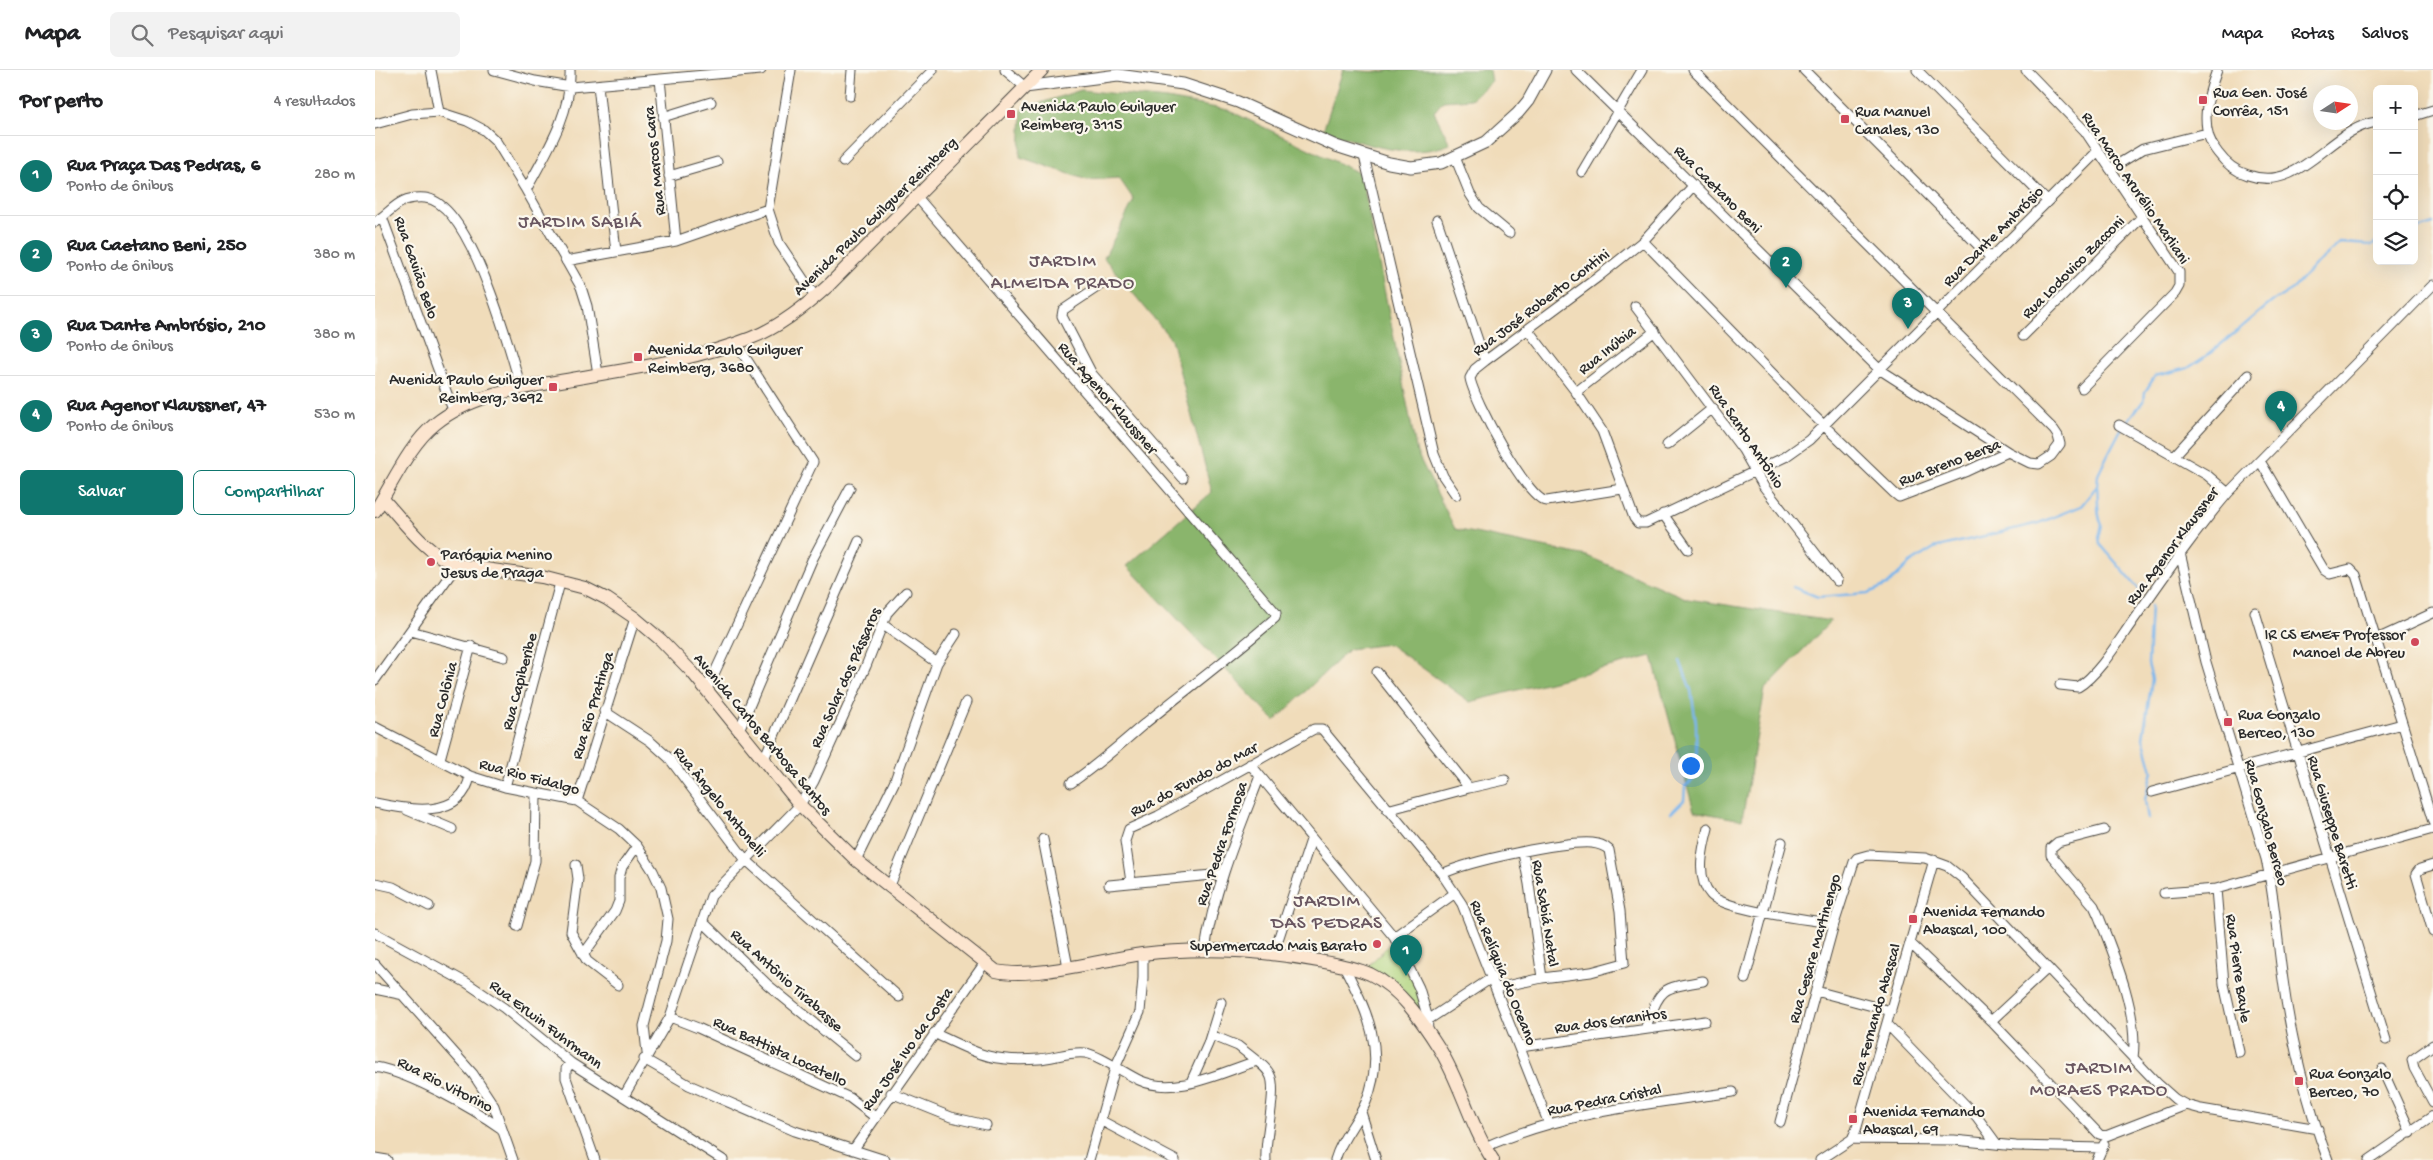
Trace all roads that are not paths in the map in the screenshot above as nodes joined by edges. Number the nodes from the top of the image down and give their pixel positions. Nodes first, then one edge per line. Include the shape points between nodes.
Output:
1 (431, 70) edge
2 (494, 70) edge
3 (570, 70) edge
4 (761, 70) edge
5 (791, 70) edge
6 (852, 70) edge
7 (1005, 70) edge
8 (1042, 70) edge
9 (1545, 70) edge
10 (1576, 70) edge
11 (1642, 70) edge
12 (1693, 70) edge
13 (1804, 70) edge
14 (1917, 70) edge
15 (2026, 70) edge
16 (2217, 70) edge
17 (927, 72) edge
18 (660, 79) junction
19 (598, 85) junction
20 (571, 87) junction
21 (1025, 87) junction
22 (850, 96) dead end
23 (711, 102) dead end
24 (2433, 110) edge
25 (1618, 111) junction
26 (439, 112) junction
27 (2418, 115) edge
28 (663, 117) junction
29 (2373, 123) edge
30 (375, 124) edge
31 (2207, 133) junction
32 (2098, 151) junction
33 (1364, 156) junction
34 (1455, 157) junction
35 (717, 162) dead end
36 (843, 162) dead end
37 (2110, 169) junction
38 (1582, 172) dead end
39 (669, 176) junction
40 (1694, 185) junction
41 (526, 190) junction
42 (917, 197) junction
43 (2047, 201) junction
44 (768, 209) junction
45 (2142, 217) junction
46 (379, 219) edge
47 (1437, 220) dead end
48 (1509, 233) dead end
49 (676, 241) junction
50 (1643, 241) junction
51 (616, 252) junction
52 (1991, 257) junction
53 (566, 261) junction
54 (1102, 284) dead end
55 (2433, 285) edge
56 (816, 298) junction
57 (1635, 306) dead end
58 (1935, 313) junction
59 (1528, 330) junction
60 (1655, 331) junction
61 (2023, 336) dead end
62 (736, 343) junction
63 (1485, 361) junction
64 (1879, 369) junction
65 (598, 374) junction
66 (1094, 375) junction
67 (2248, 375) dead end
68 (1080, 386) junction
69 (521, 388) junction
70 (2082, 388) dead end
71 (1575, 392) junction
72 (1713, 408) junction
73 (453, 410) junction
74 (1824, 426) junction
75 (2123, 427) dead end
76 (1667, 445) dead end
77 (2008, 452) junction
78 (2174, 456) junction
79 (2261, 460) junction
80 (1756, 471) junction
81 (1183, 478) dead end
82 (850, 488) dead end
83 (1622, 489) junction
84 (2228, 493) junction
85 (1457, 495) dead end
86 (383, 499) junction
87 (375, 511) edge
88 (1663, 514) junction
89 (859, 541) dead end
90 (1688, 549) dead end
91 (2180, 554) junction
92 (457, 565) junction
93 (1837, 581) dead end
94 (560, 583) junction
95 (906, 592) dead end
96 (2255, 612) dead end
97 (2433, 613) edge
98 (635, 618) junction
99 (882, 624) junction
100 (411, 631) junction
101 (956, 634) dead end
102 (2377, 639) junction
103 (471, 646) junction
104 (504, 657) dead end
105 (937, 663) junction
106 (1377, 672) dead end
107 (375, 680) edge
108 (2060, 685) dead end
109 (707, 689) junction
110 (966, 702) dead end
111 (604, 711) junction
112 (2402, 724) junction
113 (375, 727) edge
114 (1318, 728) joint
115 (739, 730) junction
116 (2297, 752) junction
117 (440, 759) junction
118 (763, 761) junction
119 (1250, 764) junction
120 (2238, 768) junction
121 (470, 776) junction
122 (1260, 776) junction
123 (1505, 780) dead end
124 (1071, 783) dead end
125 (505, 787) junction
126 (1469, 788) junction
127 (2152, 792) dead end
128 (536, 795) junction
129 (577, 801) junction
130 (375, 803) edge
131 (800, 805) junction
132 (404, 809) junction
133 (1387, 810) junction
134 (2433, 822) edge
135 (1708, 828) dead end
136 (452, 829) dead end
137 (2433, 829) edge
138 (2104, 830) dead end
139 (1043, 839) dead end
140 (1311, 840) junction
141 (1782, 842) dead end
142 (637, 846) junction
143 (1523, 853) junction
144 (2329, 857) junction
145 (745, 859) junction
146 (856, 860) junction
147 (1934, 860) junction
148 (576, 865) dead end
149 (2433, 865) edge
150 (1222, 874) junction
151 (1442, 874) junction
152 (2269, 874) junction
153 (1131, 882) junction
154 (375, 883) edge
155 (1109, 885) dead end
156 (889, 888) junction
157 (2216, 889) junction
158 (1455, 893) junction
159 (2164, 893) dead end
160 (429, 906) dead end
161 (1761, 912) junction
162 (703, 922) junction
163 (1833, 924) junction
164 (517, 926) dead end
165 (2433, 932) edge
166 (375, 933) edge
167 (1395, 937) junction
168 (1910, 943) junction
169 (1205, 950) junction
170 (1273, 952) junction
171 (1143, 954) junction
172 (583, 955) junction
173 (375, 964) edge
174 (984, 964) junction
175 (1344, 966) junction
176 (1068, 967) junction
177 (2048, 968) junction
178 (1493, 977) junction
179 (1542, 978) junction
180 (1745, 979) dead end
181 (1703, 981) dead end
182 (618, 984) dead end
183 (1497, 988) junction
184 (375, 989) edge
185 (1816, 991) junction
186 (404, 995) junction
187 (899, 996) dead end
188 (1221, 1002) dead end
189 (1891, 1011) junction
190 (670, 1017) junction
191 (1705, 1021) dead end
192 (1991, 1021) junction
193 (1888, 1024) junction
194 (1428, 1025) junction
195 (1645, 1029) junction
196 (934, 1034) junction
197 (1211, 1035) junction
198 (2386, 1040) dead end
199 (2433, 1045) edge
200 (1520, 1047) junction
201 (2239, 1052) dead end
202 (646, 1056) junction
203 (855, 1056) dead end
204 (2133, 1058) junction
205 (1257, 1061) junction
206 (571, 1063) junction
207 (375, 1067) edge
208 (1115, 1068) junction
209 (2382, 1069) dead end
210 (1191, 1082) junction
211 (1733, 1092) dead end
212 (891, 1093) junction
213 (624, 1096) junction
214 (2433, 1103) edge
215 (2186, 1105) junction
216 (1361, 1112) junction
217 (2433, 1116) edge
218 (875, 1117) junction
219 (1100, 1120) junction
220 (1780, 1122) dead end
221 (1549, 1124) junction
222 (985, 1125) dead end
223 (502, 1129) junction
224 (2318, 1129) junction
225 (2411, 1132) junction
226 (2106, 1136) junction
227 (1852, 1139) junction
228 (1996, 1143) junction
229 (1485, 1147) junction
230 (2102, 1148) junction
231 (853, 1150) junction
232 (375, 1158) edge
233 (387, 1160) edge
234 (513, 1160) edge
235 (595, 1160) edge
236 (723, 1160) edge
237 (885, 1160) edge
238 (1089, 1160) edge
239 (1175, 1160) edge
240 (1266, 1160) edge
241 (1335, 1160) edge
242 (1376, 1160) edge
243 (1493, 1160) edge
244 (1819, 1160) edge
245 (2097, 1160) edge
246 (2328, 1160) edge
247 (2369, 1160) edge

1 - 26 street
2 - 20 street
3 - 20 street
4 - 18 street
5 - 44 street
6 - 22 street
7 - 21 street
8 - 21 main road, Avenida Paulo Guilguer Reimberg
9 - 34 street via 1528,101 1501,130 1486,142
10 - 25 street, Rua Caetano Beni
11 - 25 street
12 - 58 street, Rua Breno Bersa
13 - 52 street
14 - 43 street
15 - 32 street, Rua Marco Arurélio Marliani via 2078,123
16 - 31 street via 2206,108
17 - 36 street
18 - 19 street
18 - 28 street, Rua Marcos Cara
19 - 20 street
19 - 51 street
20 - 41 street via 564,113
21 - 33 street via 1117,75 1183,84 1238,102
21 - 42 main road, Avenida Paulo Guilguer Reimberg
23 - 28 street
24 - 27 street
25 - 38 street
25 - 40 street, Rua Caetano Beni
26 - 30 street via 411,114
26 - 41 street via 484,130 496,142
28 - 39 street, Rua Marcos Cara
29 - 31 street via 2350,130 2303,167 2269,179 2255,178 2228,165 2216,152
31 - 37 street via 2143,149
32 - 37 street, Rua Marco Arurélio Marliani
32 - 43 street, Rua Dante Ambrósio
33 - 34 street via 1411,167 1441,163
33 - 85 street via 1434,454 1443,476
34 - 48 street via 1469,194 1479,208
35 - 39 street
37 - 45 street, Rua Marco Arurélio Marliani
39 - 49 street, Rua Marcos Cara
40 - 50 street
40 - 64 street, Rua Caetano Beni
41 - 53 street
42 - 56 main road, Avenida Paulo Guilguer Reimberg
42 - 68 street, Rua Agenor Klaussner
43 - 52 street, Rua Dante Ambrósio
44 - 49 street
44 - 56 street via 779,243
45 - 61 street, Rua Lodovico Zacconi
45 - 70 street, Rua Marco Arurélio Marliani via 2176,266 2179,286
46 - 69 street, Rua Gavião Belo via 392,206 424,198 438,203 451,216 480,265
46 - 73 street, Rua Gavião Belo
47 - 63 street
49 - 51 street
50 - 59 street, Rua José Roberto Contini
50 - 74 street, Rua Breno Bersa
51 - 53 street
52 - 58 street, Rua Dante Ambrósio
53 - 65 street via 581,287 587,306
54 - 66 street via 1063,310 1063,316
55 - 79 street, Rua Agenor Klaussner
56 - 62 main road, Avenida Paulo Guilguer Reimberg via 780,323
57 - 60 street, Rua Santo Antônio
58 - 64 street, Rua Dante Ambrósio
58 - 77 street, Rua Breno Bersa via 2053,430 2060,441 2055,451 2039,464
59 - 63 street, Rua José Roberto Contini
59 - 71 street
60 - 71 street, Rua Inúbia
60 - 72 street, Rua Santo Antônio
62 - 65 main road, Avenida Paulo Guilguer Reimberg
62 - 109 street via 813,462
63 - 83 street, Rua José Roberto Contini via 1471,375 1471,383 1503,447 1526,485 1537,496 1544,501
64 - 74 street, Rua Dante Ambrósio
64 - 77 street, Rua Caetano Beni
65 - 69 main road, Avenida Paulo Guilguer Reimberg
66 - 68 street
66 - 81 street
67 - 78 street
68 - 124 street, Rua Agenor Klaussner via 1271,605 1276,616 1223,663
69 - 73 main road, Avenida Paulo Guilguer Reimberg
71 - 83 street via 1606,440
72 - 76 street
72 - 80 street, Rua Santo Antônio
73 - 86 main road, Avenida Paulo Guilguer Reimberg via 433,425 415,446
74 - 77 street, Rua Breno Bersa via 1899,497
74 - 80 street, Rua Dante Ambrósio via 1795,451
75 - 78 street
78 - 84 street via 2211,478
79 - 84 street, Rua Agenor Klaussner
79 - 102 street via 2324,570 2330,574 2354,570
80 - 88 street, Rua Dante Ambrósio
80 - 93 street, Rua Santo Antônio via 1764,488
82 - 115 street via 812,560
83 - 88 street, Rua Dante Ambrósio via 1639,524
84 - 91 street, Rua Agenor Klaussner
86 - 87 main road, Avenida Paulo Guilguer Reimberg
86 - 92 main road, Avenida Carlos Barbosa Santos via 434,554
88 - 90 street
89 - 118 street
91 - 108 street, Rua Agenor Klaussner via 2089,678 2078,687
91 - 120 street, Rua Gonzalo Berceo via 2206,662
92 - 94 main road, Avenida Carlos Barbosa Santos via 542,577
92 - 100 street
94 - 98 main road, Avenida Carlos Barbosa Santos via 585,588
94 - 125 street, Rua Capiberibe
95 - 99 street, Rua Solar dos Pássaros via 887,613
96 - 116 street, Rua Giuseppe Baretti
97 - 102 street
98 - 109 main road, Avenida Carlos Barbosa Santos via 661,640
98 - 111 street, Rua Rio Pratinga
99 - 105 street
99 - 131 street, Rua Solar dos Pássaros via 814,781
100 - 103 street
100 - 107 street
101 - 105 street
102 - 112 street
103 - 104 street
103 - 117 street, Rua Colônia
105 - 146 street via 894,783
106 - 126 street
109 - 115 main road, Avenida Carlos Barbosa Santos
110 - 156 street
111 - 129 street, Rua Rio Pratinga
111 - 145 street, Rua Ângelo Antonelli via 650,741 669,758
112 - 116 street
112 - 134 street
113 - 117 street, Rua Rio Fidalgo
114 - 119 street, Rua do Fundo do Mar
114 - 133 street, Rua Relíquia do Oceano via 1327,733
115 - 118 main road, Avenida Carlos Barbosa Santos
116 - 120 street
116 - 144 street, Rua Giuseppe Baretti
117 - 121 street, Rua Rio Fidalgo
118 - 131 main road, Avenida Carlos Barbosa Santos
119 - 122 street
119 - 153 street, Rua do Fundo do Mar via 1129,829 1125,841
120 - 127 street
120 - 152 street, Rua Gonzalo Berceo
121 - 125 street, Rua Rio Fidalgo
121 - 132 street via 469,785 455,802 443,807
122 - 140 street
122 - 150 street, Rua Pedra Formosa
123 - 126 street
125 - 128 street, Rua Rio Fidalgo
126 - 133 street
128 - 129 street, Rua Rio Fidalgo
128 - 164 street via 535,862
129 - 142 street, Rua Rio Fidalgo via 619,829
130 - 132 street
131 - 145 street, Rua Solar dos Pássaros
131 - 146 main road, Avenida Carlos Barbosa Santos
132 - 136 street
133 - 151 street, Rua Relíquia do Oceano
135 - 161 street via 1701,856 1710,894 1718,900
137 - 144 street
138 - 204 street via 2058,842 2051,848 2051,855 2094,906 2099,917 2132,1017
139 - 176 street
140 - 167 street
140 - 170 street
141 - 161 street
142 - 172 street via 622,867 615,911
142 - 202 street, Rua Rio Fidalgo via 653,870 668,919 644,1026
143 - 151 street
143 - 179 street, Rua Sabiá Natal
143 - 179 street via 1589,843 1607,847 1617,894 1624,963 1591,972
144 - 152 street
144 - 198 street, Rua Giuseppe Baretti
145 - 162 street, Rua Solar dos Pássaros via 711,896
145 - 187 street, Rua Ângelo Antonelli
146 - 156 main road, Avenida Carlos Barbosa Santos
147 - 163 street, Rua Cesare Martinengo via 1868,855 1857,858
147 - 168 street, Rua Fernando Abascal
147 - 177 street via 1979,893
148 - 172 street via 579,879 570,930
149 - 165 street via 2420,869 2416,874
150 - 153 street
150 - 169 street, Rua Pedra Formosa
151 - 158 street, Rua Relíquia do Oceano
152 - 157 street
152 - 224 street, Rua Gonzalo Berceo via 2286,1005
153 - 155 street
154 - 160 street via 393,887
156 - 174 main road, Avenida Carlos Barbosa Santos
157 - 159 street
157 - 201 street, Rua Pierre Bayle via 2224,984
158 - 167 street
158 - 178 street, Rua Relíquia do Oceano
161 - 163 street
161 - 180 street
162 - 190 street, Rua Solar dos Pássaros
162 - 203 street, Rua Antônio Tirabasse via 768,985
163 - 185 street, Rua Cesare Martinengo
166 - 206 street, Rua Erwin Fuhrmann via 467,983 504,1008
167 - 194 street via 1419,988
168 - 189 street, Rua Fernando Abascal
168 - 192 street
169 - 170 main road, Avenida Carlos Barbosa Santos
169 - 171 main road, Avenida Carlos Barbosa Santos
170 - 175 main road, Avenida Carlos Barbosa Santos
171 - 176 main road, Avenida Carlos Barbosa Santos
171 - 208 street via 1140,1012
172 - 182 street
173 - 186 street
174 - 176 main road, Avenida Carlos Barbosa Santos via 1007,973
174 - 196 street, Rua José Ivo da Costa
175 - 194 main road, Avenida Carlos Barbosa Santos via 1371,974
175 - 216 street via 1365,1008 1373,1041 1374,1063 1367,1101
177 - 192 street
177 - 204 street
178 - 183 street, Rua Relíquia do Oceano
178 - 194 street
179 - 183 street
181 - 195 street via 1667,988 1657,1000
183 - 200 street, Rua Relíquia do Oceano
184 - 186 street
185 - 189 street
185 - 220 street, Rua Cesare Martinengo
186 - 223 street via 473,1074 494,1106
188 - 197 street
189 - 193 street, Rua Fernando Abascal
190 - 202 street, Rua Solar dos Pássaros
190 - 218 street, Rua Battista Locatello via 850,1098
191 - 195 street, Rua dos Granitos
192 - 226 street via 2095,1131
193 - 227 street, Rua Fernando Abascal
193 - 228 street via 1981,1122
194 - 229 main road, Avenida Carlos Barbosa Santos
195 - 200 street, Rua dos Granitos
196 - 208 street via 990,1058 1026,1060 1083,1052
196 - 212 street, Rua José Ivo da Costa
197 - 205 street via 1238,1046
197 - 210 street
199 - 214 street via 2412,1060
200 - 221 street, Rua Relíquia do Oceano
202 - 213 street, Rua Solar dos Pássaros
202 - 231 street via 689,1085 795,1131
204 - 215 street via 2169,1094
205 - 210 street
205 - 240 street via 1273,1080
206 - 213 street, Rua Erwin Fuhrmann
206 - 235 street via 566,1069 566,1078
207 - 223 street, Rua Rio Vitorino via 401,1074
208 - 210 street via 1150,1084 1176,1086
208 - 219 street
209 - 225 street
211 - 221 street, Rua Pedra Cristal via 1580,1116
212 - 218 street, Rua José Ivo da Costa
212 - 222 street via 951,1117
213 - 236 street, Rua Erwin Fuhrmann
215 - 224 street
215 - 226 street
216 - 241 street
216 - 242 street
217 - 225 street
218 - 231 street, Rua José Ivo da Costa
219 - 238 street
219 - 239 street
221 - 229 street, Rua Pedra Cristal
223 - 234 street
224 - 246 street, Rua Gonzalo Berceo
225 - 247 street
226 - 230 street
227 - 228 street
227 - 244 street
228 - 230 street
229 - 243 main road, Avenida Carlos Barbosa Santos
230 - 245 street
231 - 237 street
232 - 233 street

